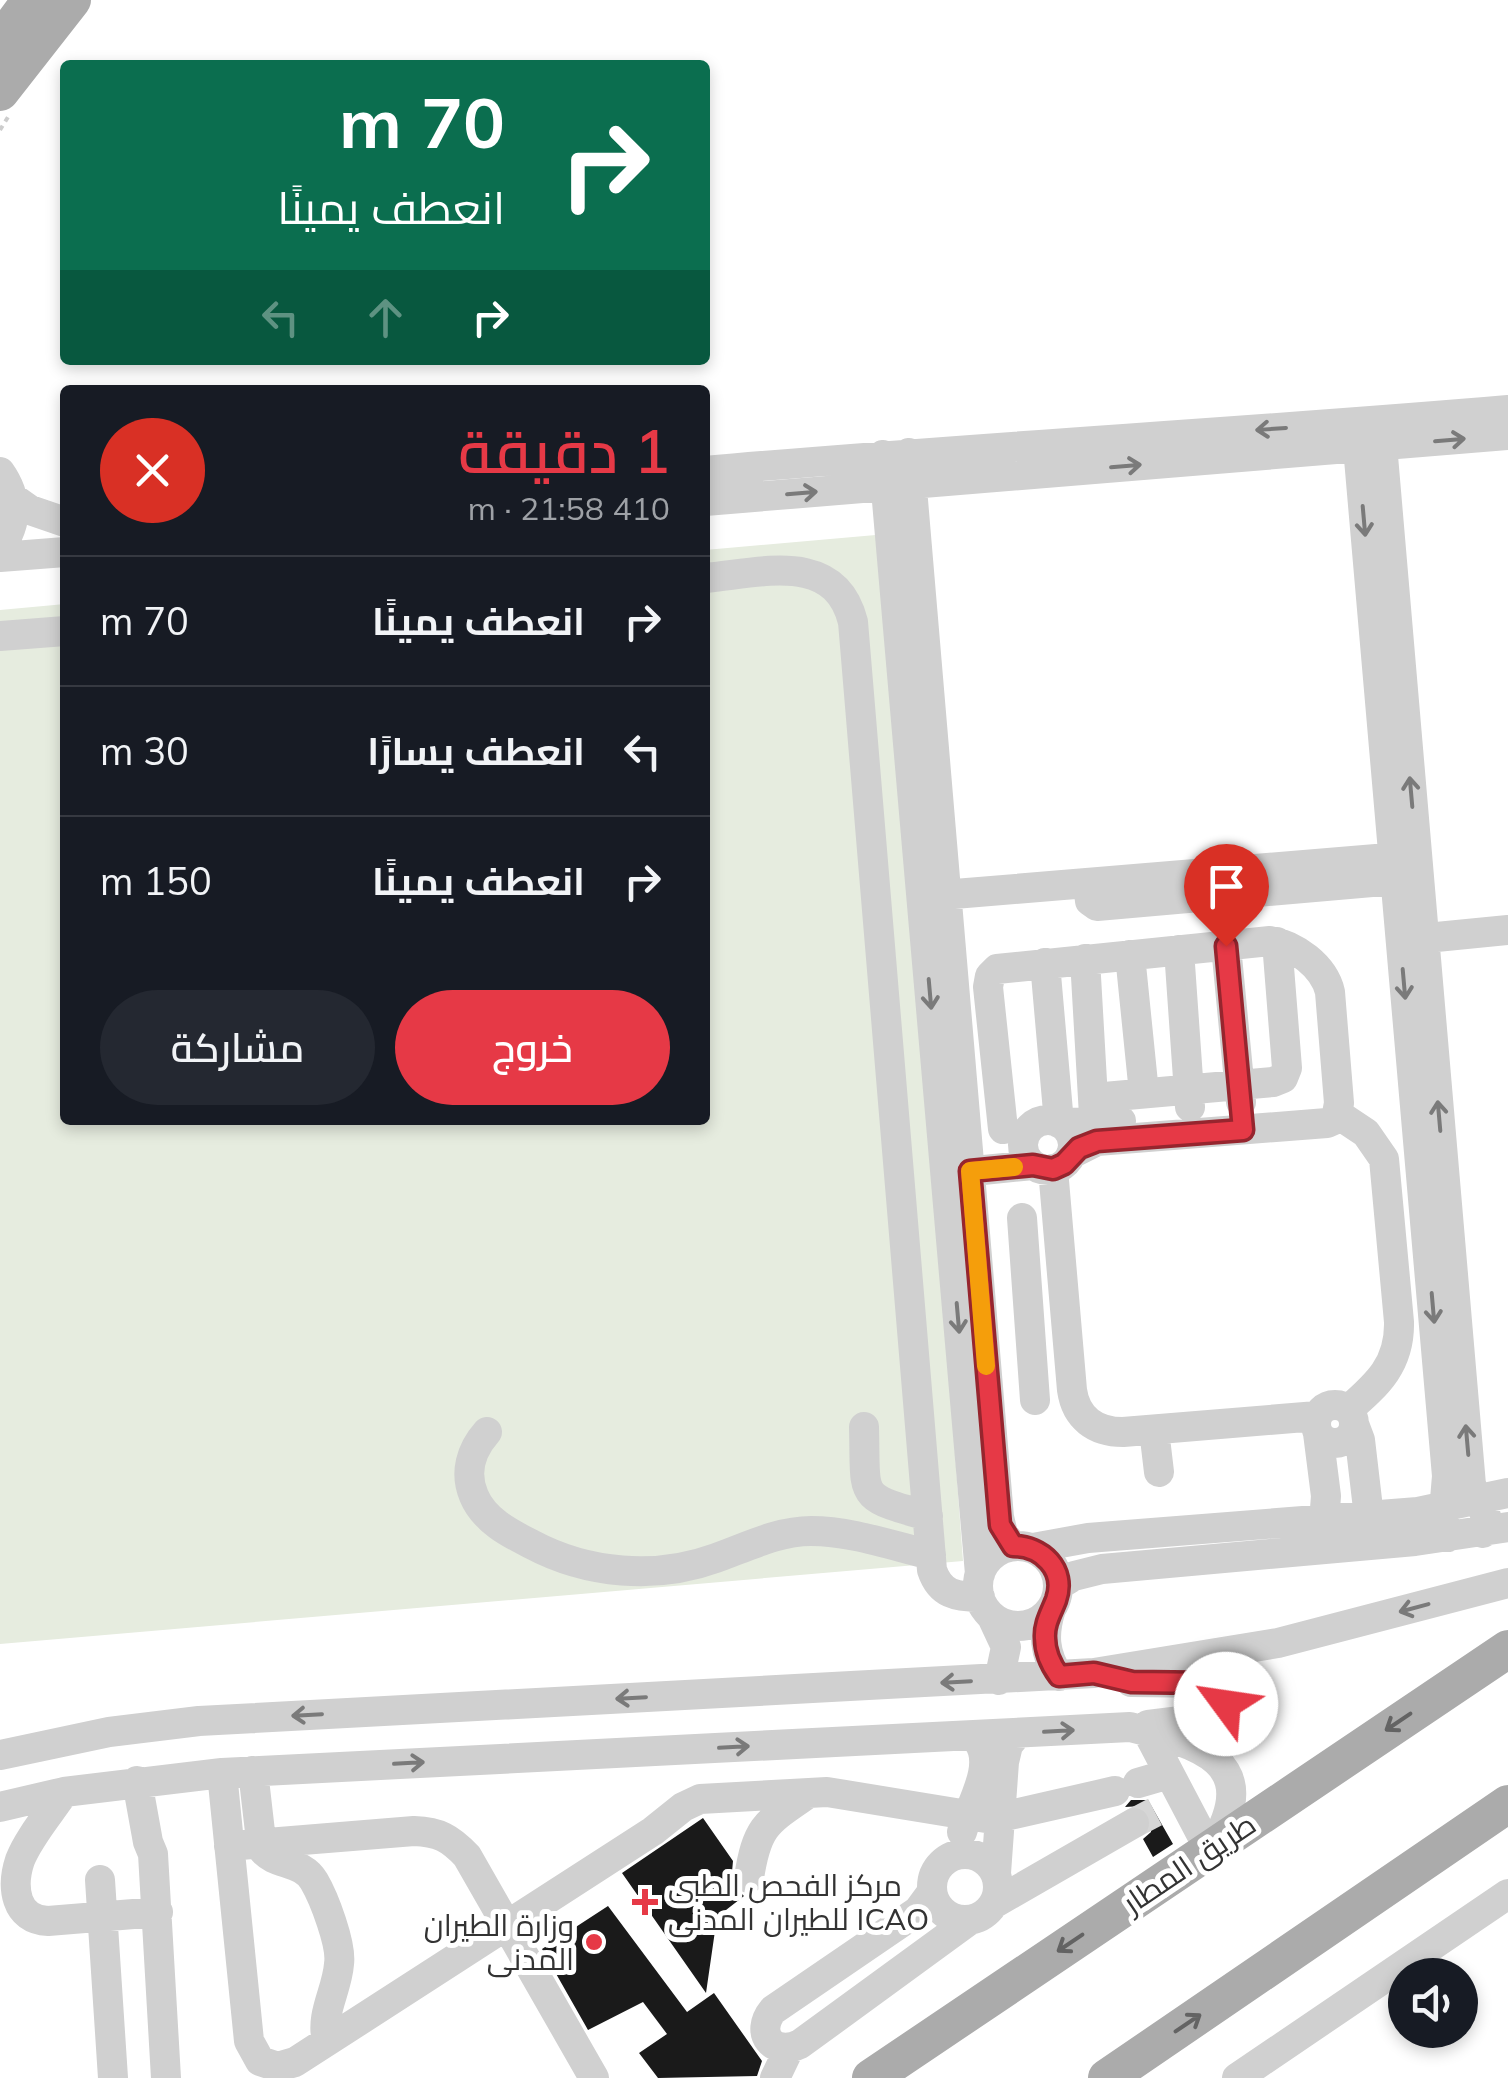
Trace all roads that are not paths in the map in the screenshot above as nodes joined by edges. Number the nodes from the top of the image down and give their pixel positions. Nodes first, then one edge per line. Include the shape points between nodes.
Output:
1 (31, 0) edge
2 (72, 0) edge
3 (0, 42) edge
4 (0, 92) edge
5 (1508, 410) edge
6 (1369, 434) junction
7 (1508, 435) edge
8 (896, 454) junction
9 (710, 471) edge
10 (7, 485) edge
11 (899, 486) junction
12 (710, 501) edge
13 (60, 520) edge
14 (0, 547) edge
15 (60, 552) edge
16 (0, 558) edge
17 (710, 578) edge
18 (60, 631) edge
19 (0, 636) edge
20 (1402, 865) junction
21 (934, 896) junction
22 (1508, 930) edge
23 (1412, 939) junction
24 (1277, 942) junction
25 (1226, 946) junction
26 (1179, 950) junction
27 (1130, 955) junction
28 (1085, 959) junction
29 (1045, 963) junction
30 (1144, 1094) junction
31 (1190, 1102) junction
32 (1241, 1108) junction
33 (1339, 1109) junction
34 (1094, 1110) junction
35 (1031, 1126) junction
36 (954, 1134) junction
37 (1052, 1163) junction
38 (958, 1172) junction
39 (1059, 1245) junction
40 (1069, 1354) junction
41 (1032, 1358) junction
42 (1035, 1400) dead end
43 (1351, 1417) junction
44 (1317, 1424) junction
45 (864, 1427) dead end
46 (1154, 1430) junction
47 (487, 1432) dead end
48 (1159, 1472) dead end
49 (1508, 1493) edge
50 (1478, 1502) junction
51 (928, 1516) junction
52 (1370, 1517) junction
53 (1324, 1522) junction
54 (1447, 1523) junction
55 (1496, 1530) edge
56 (1023, 1547) junction
57 (932, 1555) junction
58 (1508, 1583) edge
59 (984, 1596) junction
60 (1055, 1597) junction
61 (1508, 1648) edge
62 (1094, 1673) junction
63 (1059, 1676) junction
64 (999, 1680) junction
65 (1138, 1729) junction
66 (1018, 1733) junction
67 (970, 1736) junction
68 (0, 1756) edge
69 (238, 1772) junction
70 (147, 1780) junction
71 (812, 1791) junction
72 (64, 1792) junction
73 (1083, 1798) junction
74 (1160, 1802) junction
75 (1508, 1804) edge
76 (0, 1807) edge
77 (967, 1816) junction
78 (1000, 1818) junction
79 (1102, 1842) junction
80 (261, 1844) junction
81 (229, 1846) junction
82 (1211, 1848) junction
83 (10, 1851) edge
84 (951, 1857) junction
85 (996, 1872) junction
86 (749, 1878) dead end
87 (100, 1880) dead end
88 (932, 1892) junction
89 (1508, 1894) edge
90 (158, 1912) junction
91 (982, 1912) junction
92 (103, 1916) junction
93 (504, 1925) junction
94 (327, 2041) junction
95 (790, 2049) junction
96 (113, 2078) edge
97 (166, 2078) edge
98 (594, 2078) edge
99 (775, 2078) edge
100 (871, 2078) edge
101 (1107, 2078) edge
102 (1238, 2078) edge

1 - 3 main road
2 - 4 main road
5 - 6 street
6 -> 7 street
6 -> 8 street
11 -> 6 street
6 - 20 street
8 - 9 street
8 - 11 street
10 - 13 street via 30,510
10 - 14 street via 12,526
12 -> 11 street
11 - 21 street
15 - 16 street
17 - 51 street via 786,571 824,578 848,604 853,622
18 - 19 street
20 - 21 street
20 - 23 street
21 - 36 street
22 - 23 street
50 -> 23 street via 1471,1486
23 -> 54 street
24 - 25 street
24 - 32 street via 1286,1073
24 - 33 street via 1316,967 1328,984
25 - 26 street
25 - 32 street
26 - 27 street
26 - 31 street
27 - 28 street
27 - 30 street
28 - 29 street
28 - 34 street
29 - 35 street
29 - 35 street via 1002,967 988,982
30 - 31 street
30 - 34 street
31 - 32 street
31 - 34 street
32 - 33 street via 1328,1122
32 - 37 street via 1097,1141
33 - 43 street via 1384,1159 1399,1322 1388,1372
34 - 35 street
35 - 36 street
35 - 37 street via 1023,1151
35 - 37 street via 1070,1133
36 - 38 street
37 - 38 street
37 - 39 street
38 - 56 street via 999,1517 1004,1534
38 -> 59 street
39 - 40 street
39 - 41 street via 1023,1233
40 - 41 street
40 - 46 street via 1073,1400 1090,1423 1111,1432
41 - 42 street
43 - 44 street via 1342,1406 1328,1406
43 - 52 street
44 - 46 street
44 - 53 street
45 - 51 street via 872,1496
46 - 48 street
47 - 57 street via 469,1473 479,1506 514,1535 584,1565 667,1570 807,1531
49 - 50 street
50 - 54 street
50 - 55 street
51 - 57 street
52 - 53 street
52 - 54 street
53 - 56 street
54 - 55 street
54 - 60 street via 1102,1568 1074,1576
56 - 59 street via 992,1555
56 - 60 street via 1051,1563
57 - 59 street via 943,1590
58 -> 62 street via 1278,1643
59 - 60 street via 1017,1626 1042,1618
59 - 64 street via 1006,1647
60 - 63 street via 1044,1636
61 -> 82 main road, طريق المطار
62 - 63 street
62 - 65 street via 1132,1682 1213,1683 1226,1694 1226,1704 1213,1716
63 - 64 street
64 -> 68 street via 200,1721
66 -> 65 street
65 - 74 street
65 - 82 street via 1193,1743 1221,1766 1230,1810
66 - 67 street
66 - 78 street via 1005,1753
69 -> 67 street
67 - 77 street via 984,1748 986,1762
69 - 70 street
69 - 80 street
69 - 81 street
70 - 72 street
70 - 90 street
71 - 77 street
71 - 86 street via 764,1826
71 - 93 street via 690,1802
72 - 76 street
72 - 83 street
73 - 74 street via 1127,1787
73 - 78 street
73 - 79 street via 1102,1826
74 - 79 street
74 - 82 street
101 -> 75 main road
77 - 78 street
77 - 84 street
78 - 85 street
79 - 91 street
80 - 81 street
80 - 93 street via 434,1832 467,1856
80 - 94 street via 266,1854 312,1877 337,1943 340,1964 324,2023
81 - 94 street via 250,2048 260,2061 278,2066
82 -> 100 main road, طريق المطار
83 - 92 street via 16,1896 27,1915 48,1922
84 - 85 street via 981,1858
84 - 88 street via 936,1871
85 - 91 street via 998,1893
87 - 92 street
88 - 91 street via 949,1917
88 - 95 street via 918,1910 773,2010 764,2031 768,2042
89 - 102 street
90 - 92 street
90 - 97 street
91 - 95 street
92 - 96 street
93 - 94 street
93 - 98 street
95 - 99 street

